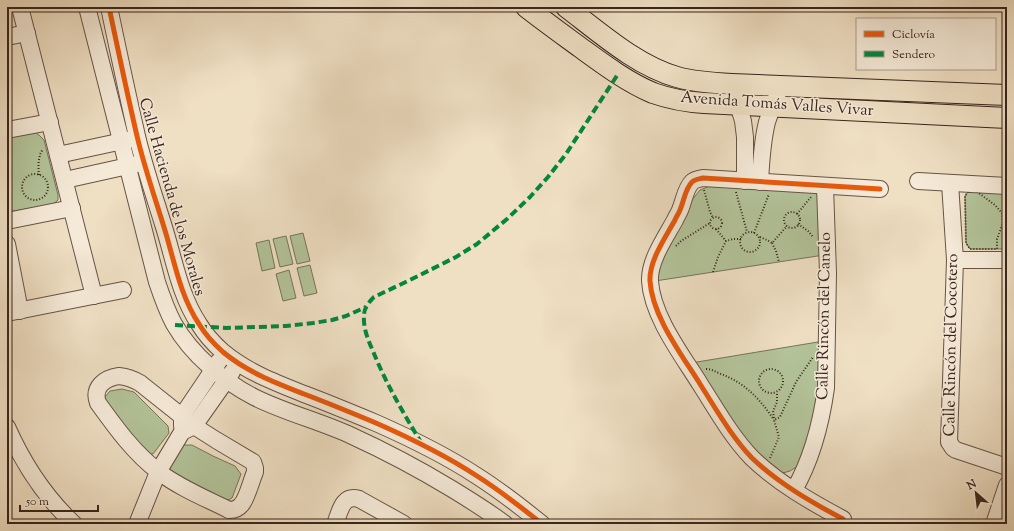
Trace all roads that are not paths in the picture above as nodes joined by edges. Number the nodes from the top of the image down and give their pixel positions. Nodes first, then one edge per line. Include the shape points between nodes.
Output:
1 (20, 7) edge
2 (87, 7) edge
3 (109, 7) edge
4 (526, 7) edge
5 (566, 7) edge
6 (27, 33) junction
7 (7, 37) edge
8 (732, 84) junction
9 (781, 86) junction
10 (1007, 95) edge
11 (739, 105) junction
12 (772, 107) junction
13 (1007, 118) edge
14 (50, 122) junction
15 (7, 130) edge
16 (764, 136) junction
17 (745, 137) junction
18 (137, 138) junction
19 (121, 141) junction
20 (53, 154) junction
21 (144, 162) junction
22 (127, 166) junction
23 (65, 180) junction
24 (918, 181) dead end
25 (950, 183) junction
26 (825, 186) junction
27 (1007, 186) edge
28 (753, 187) junction
29 (880, 189) dead end
30 (72, 208) junction
31 (10, 216) edge
32 (8, 253) edge
33 (955, 260) junction
34 (1007, 260) edge
35 (123, 290) dead end
36 (94, 296) junction
37 (13, 312) edge
38 (224, 352) junction
39 (238, 363) junction
40 (213, 369) junction
41 (226, 380) junction
42 (376, 423) junction
43 (186, 425) junction
44 (7, 427) edge
45 (368, 443) junction
46 (12, 449) edge
47 (1007, 467) edge
48 (158, 472) junction
49 (1007, 485) edge
50 (794, 490) junction
51 (842, 518) dead end
52 (74, 524) edge
53 (137, 524) edge
54 (335, 524) edge
55 (404, 524) edge
56 (505, 524) edge
57 (542, 524) edge
58 (994, 524) edge

1 - 6 street
2 - 19 street, Calle Hacienda de los Morales
3 - 18 street, Calle Hacienda de los Morales
4 - 11 main road, Avenida Tomás Valles Vivar via 618,74 653,93 686,102
5 - 8 main road, Avenida Tomás Valles Vivar via 629,54 653,68 692,81
6 - 7 street
6 - 14 street
8 - 9 main road, Avenida Tomás Valles Vivar
8 - 11 street
9 - 10 main road, Avenida Tomás Valles Vivar
9 - 12 street
11 - 12 main road, Avenida Tomás Valles Vivar
11 - 17 street
12 - 13 main road, Avenida Tomás Valles Vivar
12 - 16 street
14 - 15 street
14 - 20 street
16 - 17 street
16 - 28 street
17 - 28 street
18 - 19 street, Calle Hacienda de los Morales
18 - 21 street, Calle Hacienda de los Morales
19 - 20 street, Calle Hacienda de los Morales
19 - 22 street, Calle Hacienda de los Morales
20 - 23 street
21 - 22 street, Calle Hacienda de los Morales
21 - 38 street, Calle Hacienda de los Morales via 185,297 200,326
22 - 23 street, Calle Hacienda de los Morales
22 - 40 street, Calle Hacienda de los Morales via 162,298 184,338
23 - 30 street
24 - 25 street
25 - 27 street
25 - 33 street, Calle Rincón del Cocotero
26 - 28 street
26 - 29 street
26 - 50 street, Calle Rincón del Canelo via 828,273 826,388 814,443
28 - 50 street via 703,178 698,179 697,186 688,188 680,210 658,249 650,280 655,307 722,419 752,457
30 - 31 street
30 - 36 street
32 - 37 street
33 - 34 street
33 - 47 street, Calle Rincón del Cocotero via 949,442 956,450
35 - 36 street
36 - 37 street
38 - 39 street, Calle Hacienda de los Morales
38 - 40 street
39 - 41 street
39 - 42 street, Calle Hacienda de los Morales via 275,383
40 - 41 street, Calle Hacienda de los Morales
40 - 43 street
41 - 43 street
41 - 45 street, Calle Hacienda de los Morales via 265,402
42 - 45 street
42 - 57 street, Calle Hacienda de los Morales via 477,476
43 - 48 street
43 - 48 street via 140,383 130,378 119,376 101,384 97,391 98,403 136,451
43 - 48 street via 254,464 255,472 244,502 234,510 229,510
44 - 46 street
45 - 56 street, Calle Hacienda de los Morales via 437,479
46 - 52 street
48 - 53 street
49 - 58 street
50 - 51 street
54 - 55 street via 346,500 354,497

